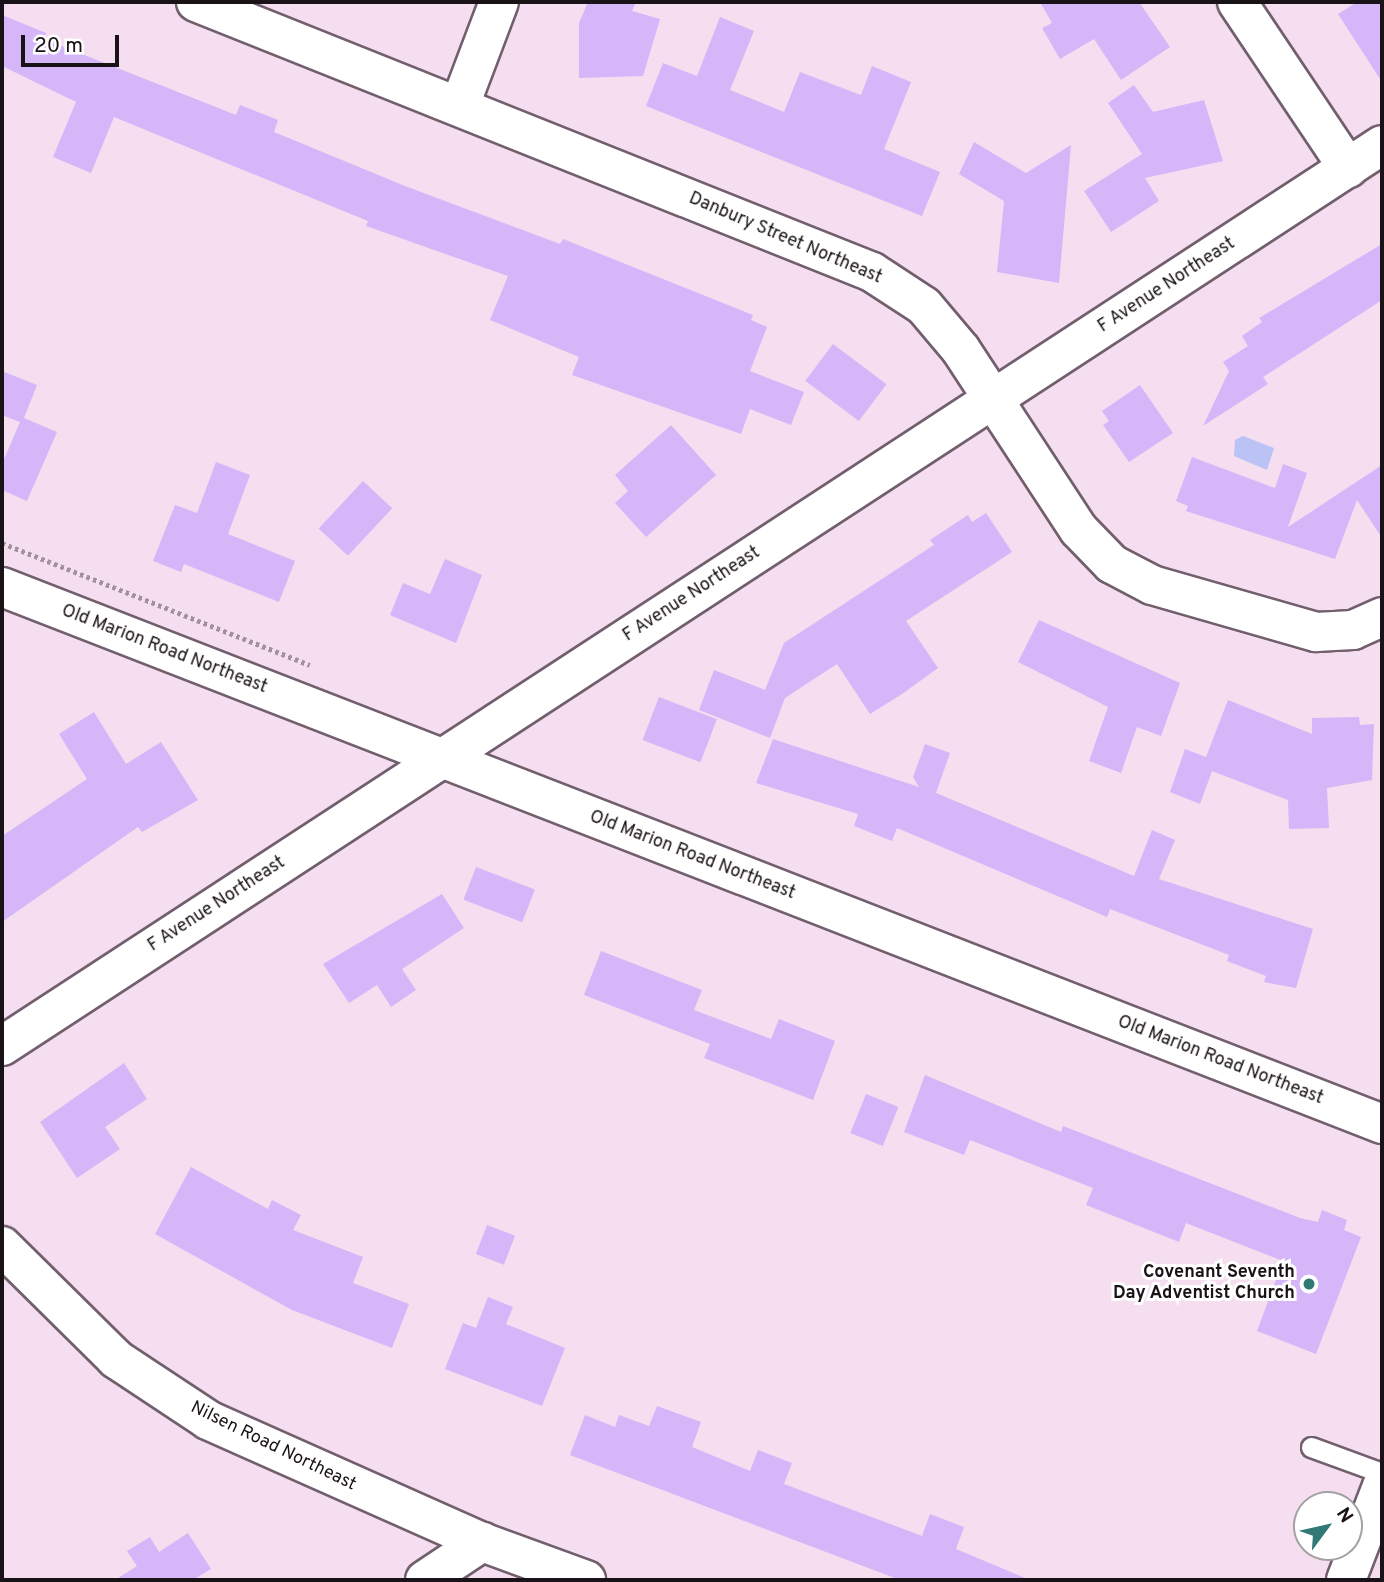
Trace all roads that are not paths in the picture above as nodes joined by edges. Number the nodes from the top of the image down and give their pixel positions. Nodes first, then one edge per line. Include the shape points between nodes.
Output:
1 (196, 2) edge
2 (499, 2) edge
3 (1237, 2) edge
4 (460, 105) junction
5 (1382, 145) edge
6 (1348, 168) junction
7 (995, 397) junction
8 (2, 587) edge
9 (1382, 617) edge
10 (442, 759) junction
11 (2, 1046) edge
12 (1382, 1124) edge
13 (2, 1246) edge
14 (1311, 1447) dead end
15 (1382, 1473) edge
16 (1382, 1486) edge
17 (482, 1542) junction
18 (425, 1580) edge
19 (586, 1580) edge
20 (1346, 1580) edge

1 - 4 street, Danbury Street Northeast
2 - 4 street
3 - 6 street
4 - 7 street, Danbury Street Northeast via 872,272 924,306
5 - 6 street, F Avenue Northeast
6 - 7 street, F Avenue Northeast
7 - 9 street, Danbury Street Northeast via 1079,530 1112,564 1152,585 1281,626 1353,630
7 - 10 street, F Avenue Northeast
8 - 10 street, Old Marion Road Northeast
10 - 11 street, F Avenue Northeast
10 - 12 street, Old Marion Road Northeast
13 - 17 street, Nilsen Road Northeast via 116,1359 208,1420
14 - 15 lane
16 - 20 street
17 - 18 street
17 - 19 street, Nilsen Road Northeast

